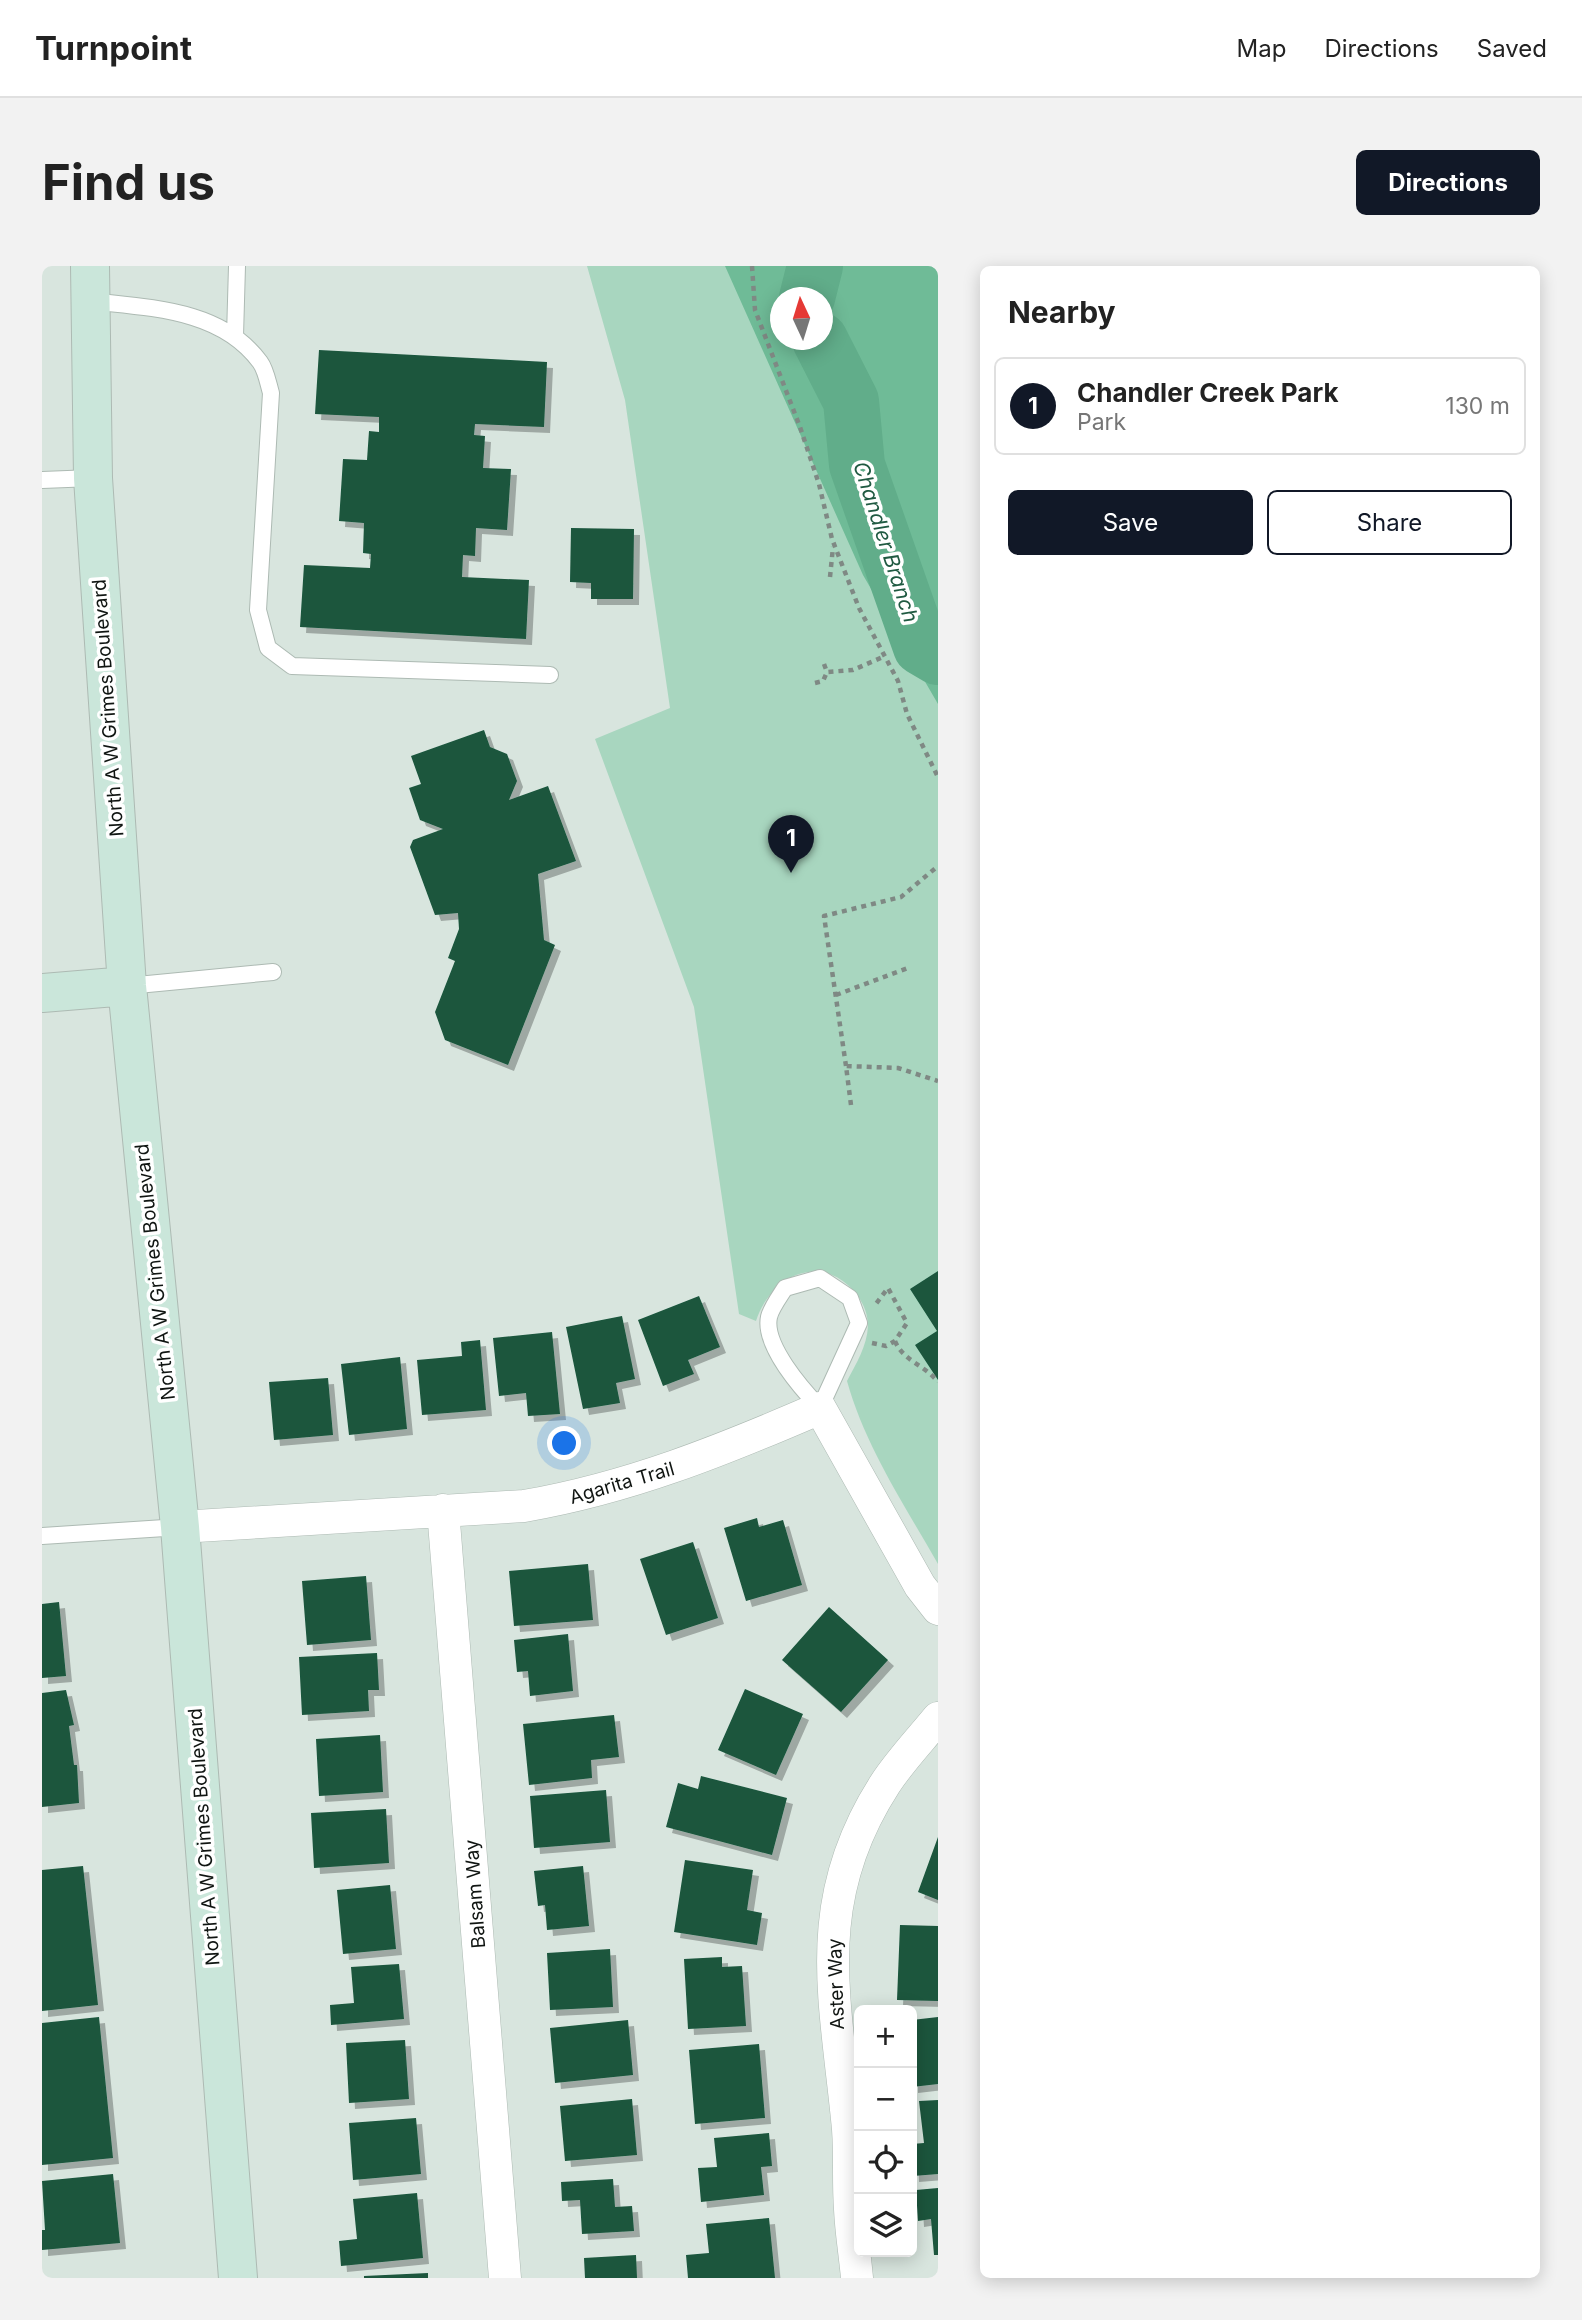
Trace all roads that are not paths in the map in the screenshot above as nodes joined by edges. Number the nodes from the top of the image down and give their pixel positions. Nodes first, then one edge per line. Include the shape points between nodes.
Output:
1 (237, 266) edge
2 (90, 284) edge
3 (235, 336) junction
4 (93, 478) junction
5 (42, 480) edge
6 (550, 675) dead end
7 (273, 972) dead end
8 (127, 986) junction
9 (42, 993) edge
10 (820, 1408) junction
11 (443, 1510) junction
12 (180, 1527) junction
13 (42, 1536) edge
14 (938, 1609) edge
15 (938, 1718) edge
16 (238, 2278) edge
17 (505, 2278) edge
18 (857, 2278) edge

1 - 3 lane
2 - 3 lane via 179,311
2 - 4 main road, North A W Grimes Boulevard
3 - 6 lane via 262,364 271,393 258,610 268,648 292,666
4 - 5 lane
4 - 8 main road, North A W Grimes Boulevard
7 - 8 lane
8 - 9 main road
8 - 12 main road, North A W Grimes Boulevard
10 - 10 lane via 774,1347 768,1318 785,1288 820,1278 850,1298 859,1323
10 - 11 street, Agarita Trail via 680,1467 578,1497 524,1506
10 - 14 street via 920,1586
11 - 12 street, Agarita Trail
11 - 17 street, Balsam Way
12 - 13 lane
12 - 16 main road, North A W Grimes Boulevard
15 - 18 street, Aster Way via 872,1805 850,1854 836,1907 832,1987 848,2132

